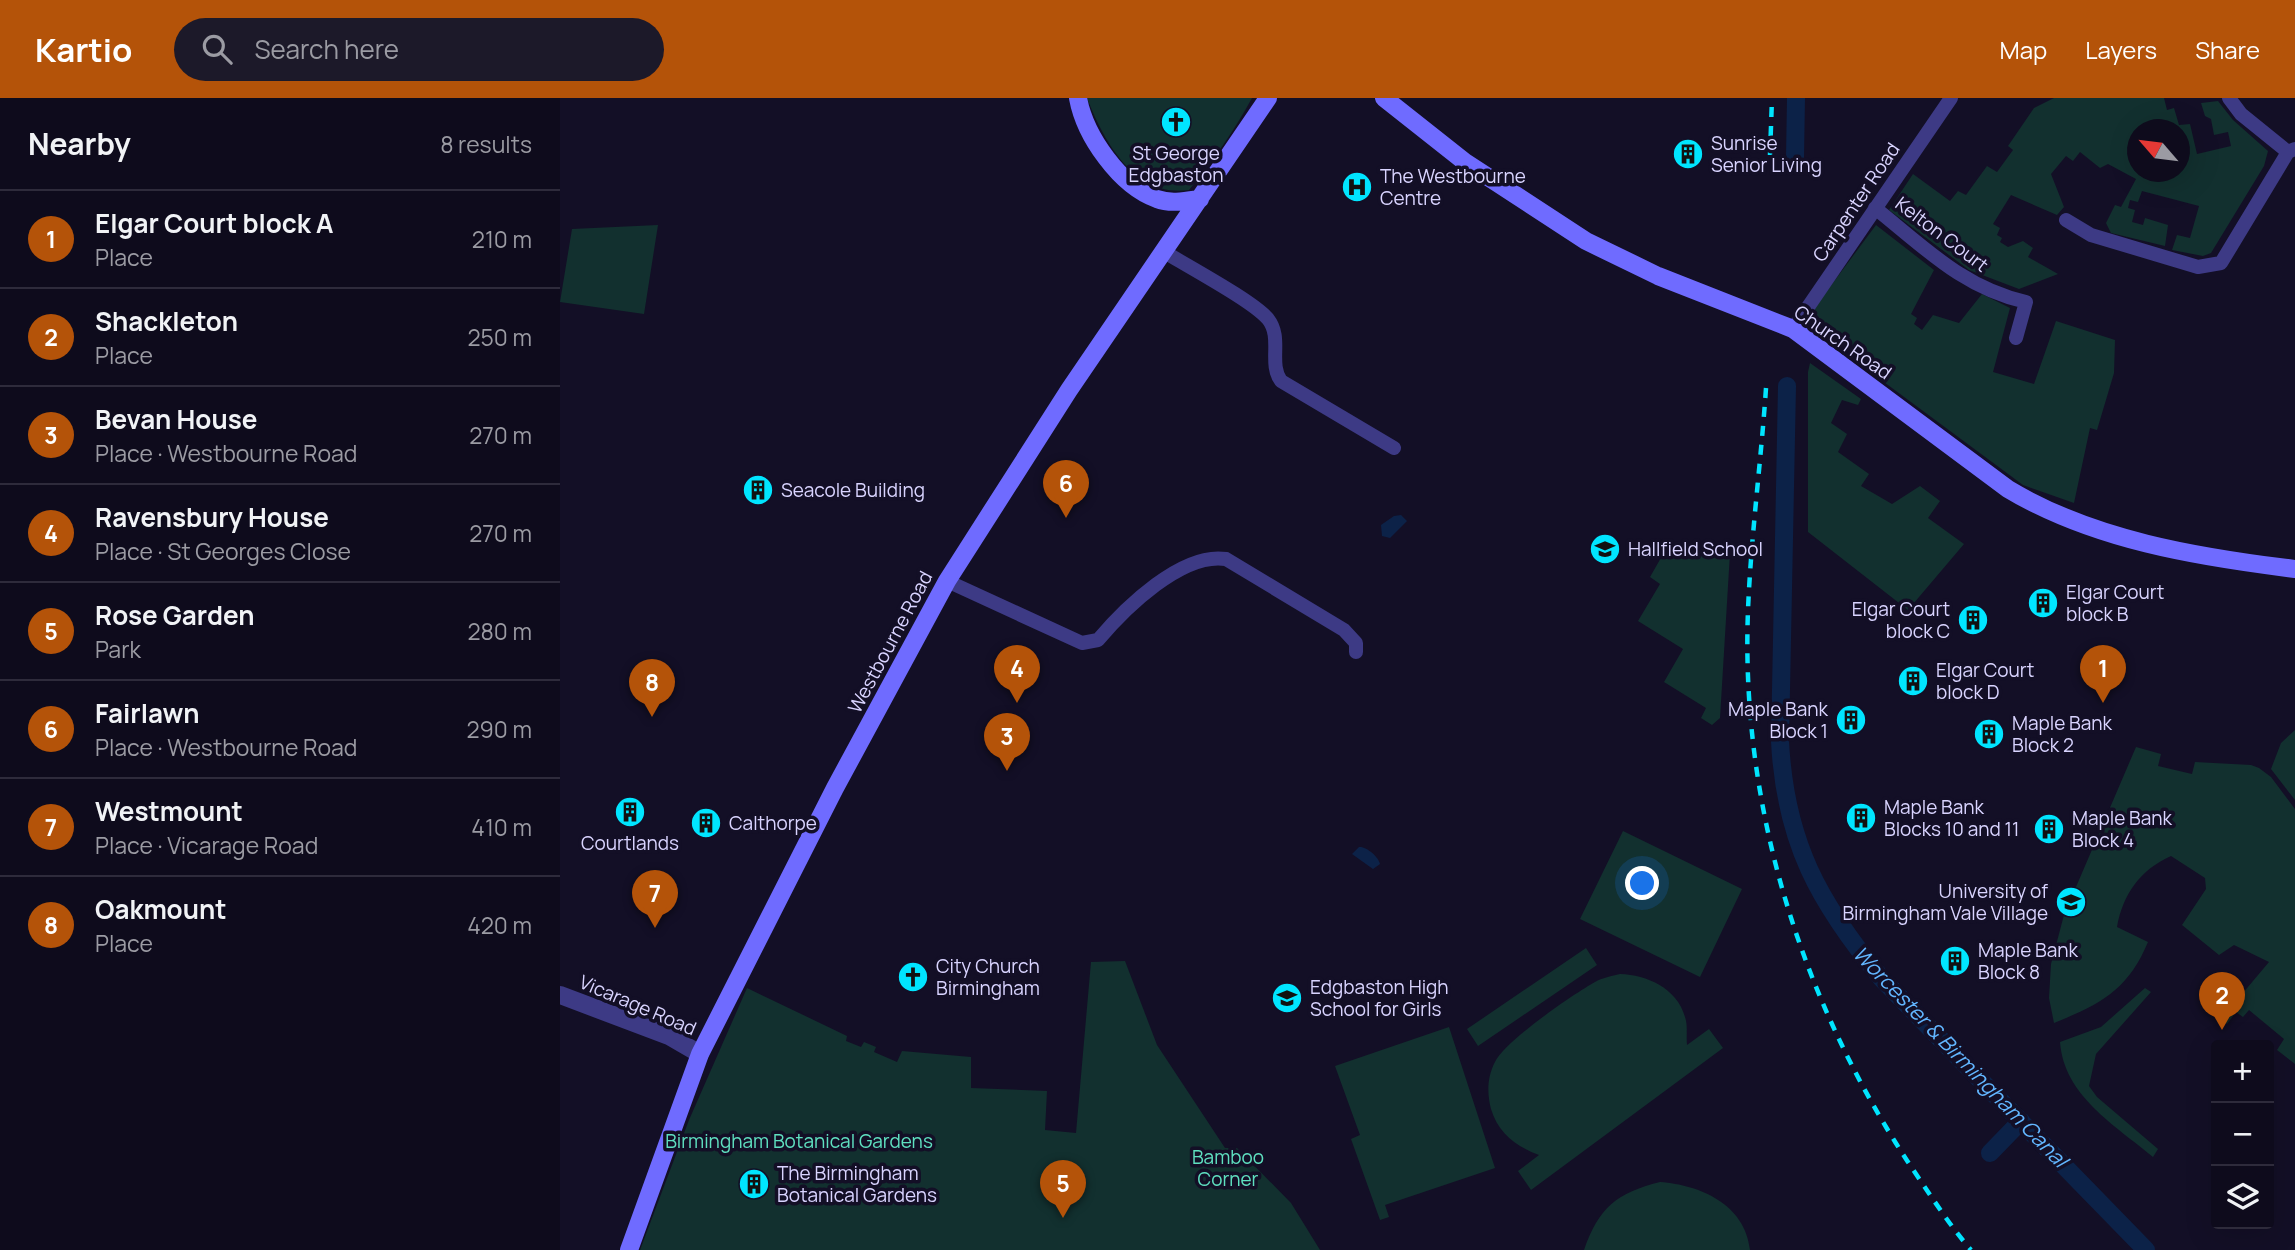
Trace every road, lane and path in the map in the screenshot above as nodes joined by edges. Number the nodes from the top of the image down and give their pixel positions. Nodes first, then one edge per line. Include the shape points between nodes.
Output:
1 (1078, 98) edge
2 (1268, 98) edge
3 (1384, 98) edge
4 (1951, 98) edge
5 (2229, 98) edge
6 (2292, 151) edge
7 (1200, 199) junction
8 (1875, 208) junction
9 (2066, 220) dead end
10 (1163, 251) junction
11 (1793, 329) junction
12 (2016, 338) dead end
13 (1394, 448) dead end
14 (2295, 569) edge
15 (947, 581) junction
16 (1356, 652) dead end
17 (560, 995) edge
18 (700, 1054) junction
19 (629, 1250) edge

1 - 7 main road via 1110,162 1142,192 1159,200
2 - 7 main road, Westbourne Road
3 - 11 main road, Church Road via 1465,162 1586,241
4 - 8 street, Carpenter Road
5 - 6 street via 2241,114
6 - 9 street via 2221,262 2198,267 2091,235
7 - 10 main road, Westbourne Road
8 - 11 street, Carpenter Road
8 - 12 street, Kelton Court via 1961,277 1996,295 2026,302
10 - 13 street via 1269,320 1277,348 1274,365 1281,380
10 - 15 main road, Westbourne Road
11 - 14 main road, Church Road via 2008,489 2043,510 2189,554
15 - 16 street via 1082,643 1098,640 1126,608 1195,560 1212,556 1226,559 1314,619 1344,630 1356,643
15 - 18 main road, Westbourne Road
17 - 18 street, Vicarage Road via 669,1036
18 - 19 main road, Westbourne Road

